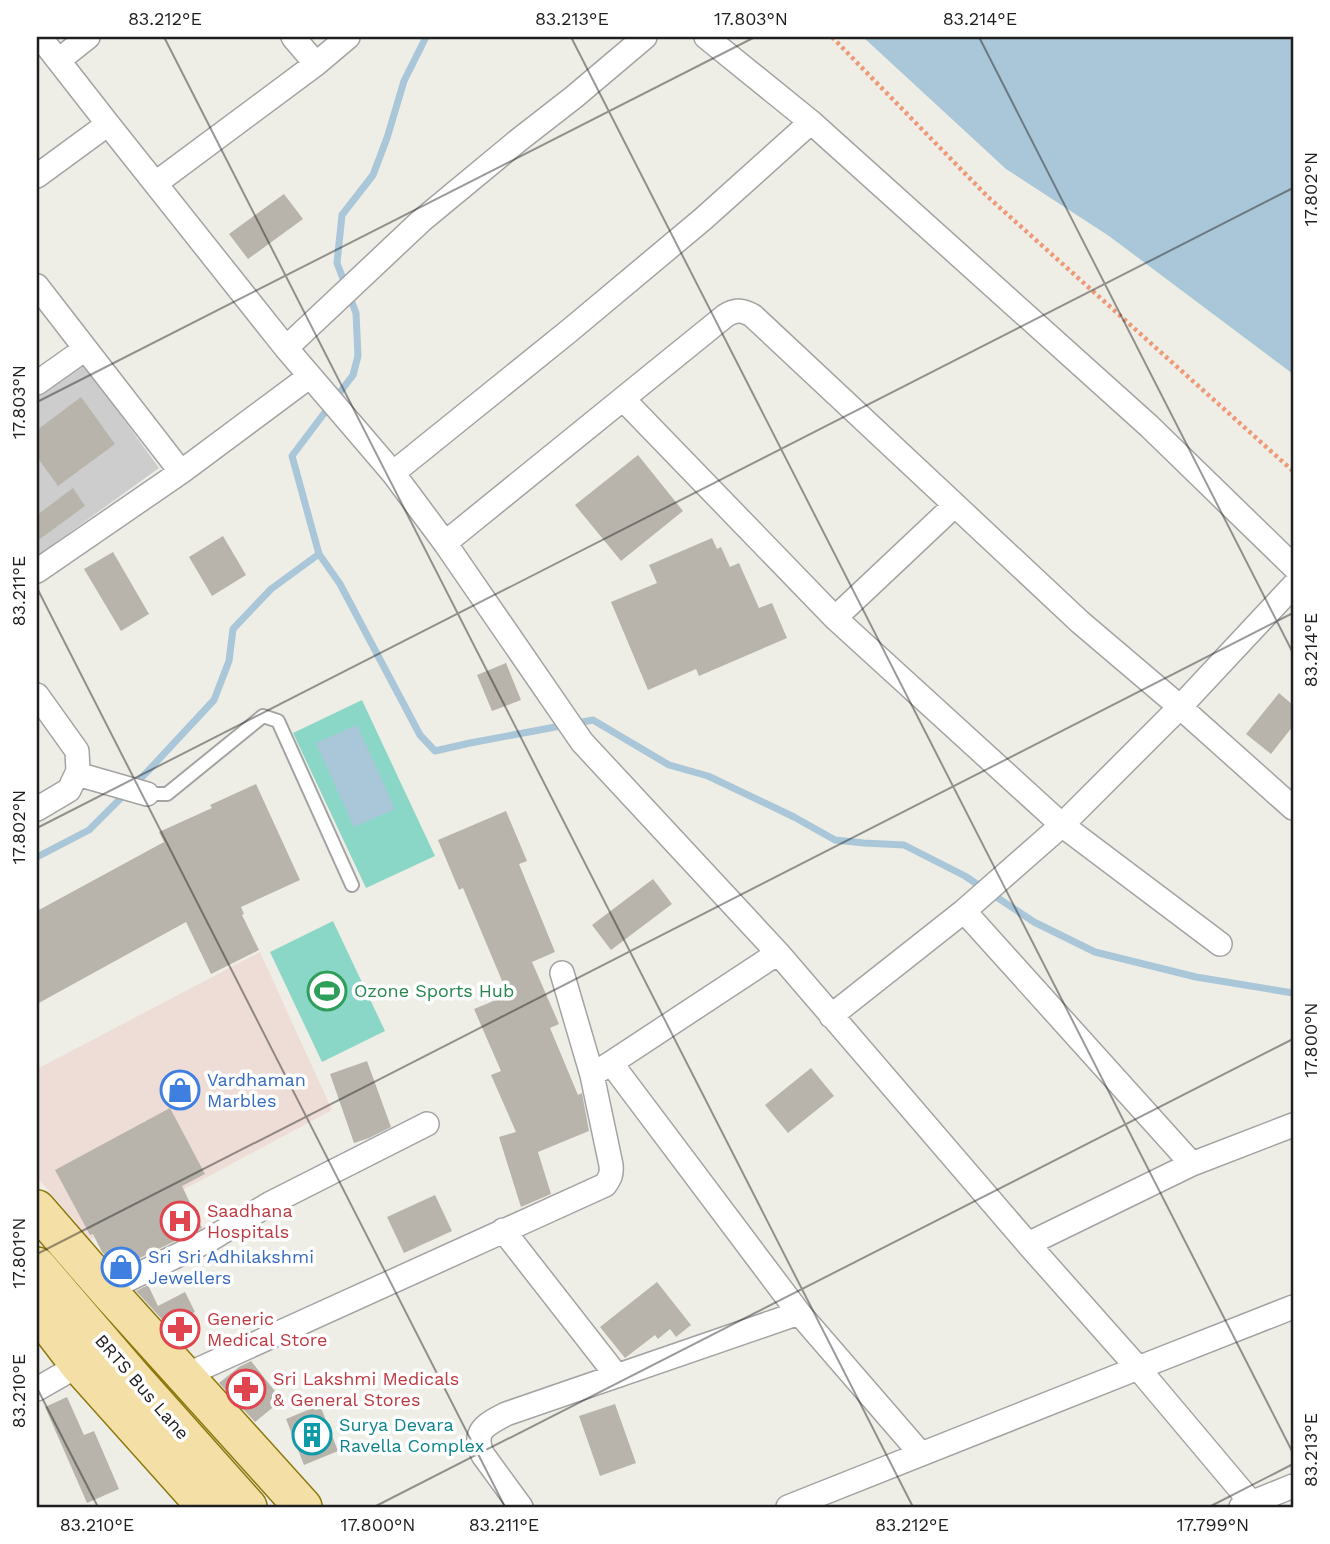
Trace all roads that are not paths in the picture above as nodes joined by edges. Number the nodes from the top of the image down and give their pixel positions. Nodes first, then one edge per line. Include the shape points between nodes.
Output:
1 (40, 37) edge
2 (88, 37) edge
3 (293, 37) edge
4 (348, 37) edge
5 (645, 37) edge
6 (706, 37) edge
7 (59, 60) junction
8 (316, 64) junction
9 (811, 122) junction
10 (108, 124) junction
11 (37, 176) edge
12 (156, 183) junction
13 (37, 286) edge
14 (286, 348) junction
15 (85, 349) junction
16 (37, 383) edge
17 (316, 383) junction
18 (623, 398) junction
19 (181, 471) junction
20 (393, 473) junction
21 (955, 505) junction
22 (445, 543) junction
23 (1293, 566) edge
24 (37, 571) edge
25 (1293, 586) edge
26 (835, 618) junction
27 (37, 695) edge
28 (1180, 707) junction
29 (77, 774) junction
30 (146, 794) joint
31 (1293, 808) edge
32 (37, 809) edge
33 (1062, 825) junction
34 (352, 886) dead end
35 (970, 906) junction
36 (1220, 944) dead end
37 (778, 953) junction
38 (562, 974) dead end
39 (831, 1016) junction
40 (601, 1069) junction
41 (427, 1124) dead end
42 (1293, 1125) edge
43 (1192, 1164) junction
44 (37, 1209) edge
45 (503, 1230) junction
46 (1028, 1244) junction
47 (37, 1266) edge
48 (109, 1292) junction
49 (1293, 1307) edge
50 (37, 1313) edge
51 (799, 1313) junction
52 (79, 1365) junction
53 (1138, 1368) junction
54 (183, 1375) junction
55 (617, 1376) junction
56 (37, 1389) edge
57 (920, 1454) junction
58 (1293, 1486) edge
59 (1249, 1506) edge
60 (206, 1507) edge
61 (248, 1507) edge
62 (303, 1507) edge
63 (521, 1507) edge
64 (788, 1507) edge

1 - 7 street
2 - 7 street
3 - 8 street
4 - 8 street
5 - 14 street via 421,221
6 - 9 street
7 - 10 street
8 - 12 street
9 - 20 street via 693,228
9 - 23 street via 1149,426
10 - 11 street
10 - 12 street
12 - 14 street
13 - 15 street
14 - 17 street
15 - 16 street
15 - 19 street
17 - 19 street
17 - 20 street
18 - 21 street via 725,316 746,311
18 - 22 street
18 - 26 street
19 - 24 street
20 - 22 street
21 - 26 street
21 - 28 street via 1080,622
22 - 37 street via 579,738
25 - 28 street
26 - 33 street
27 - 29 street via 77,751
28 - 31 street
28 - 33 street
29 - 30 street
29 - 32 street via 69,790
30 - 34 lane via 167,794 263,716 278,721
33 - 35 street
33 - 36 street
35 - 39 street
35 - 43 street
37 - 39 street
37 - 40 street
38 - 40 street
39 - 46 street
40 - 45 street via 609,1179 605,1185
40 - 51 street
41 - 48 street
42 - 43 street
43 - 46 street
44 - 48 main road
45 - 54 street
45 - 55 street
46 - 53 street
47 - 61 main road, BRTS Bus Lane
48 - 54 main road
49 - 53 street
50 - 52 main road
51 - 55 street
51 - 57 street
52 - 56 street
52 - 60 main road
53 - 57 street
53 - 59 street
54 - 62 main road
55 - 63 street via 506,1414 481,1430 478,1445 483,1455
57 - 64 street
58 - 59 street

